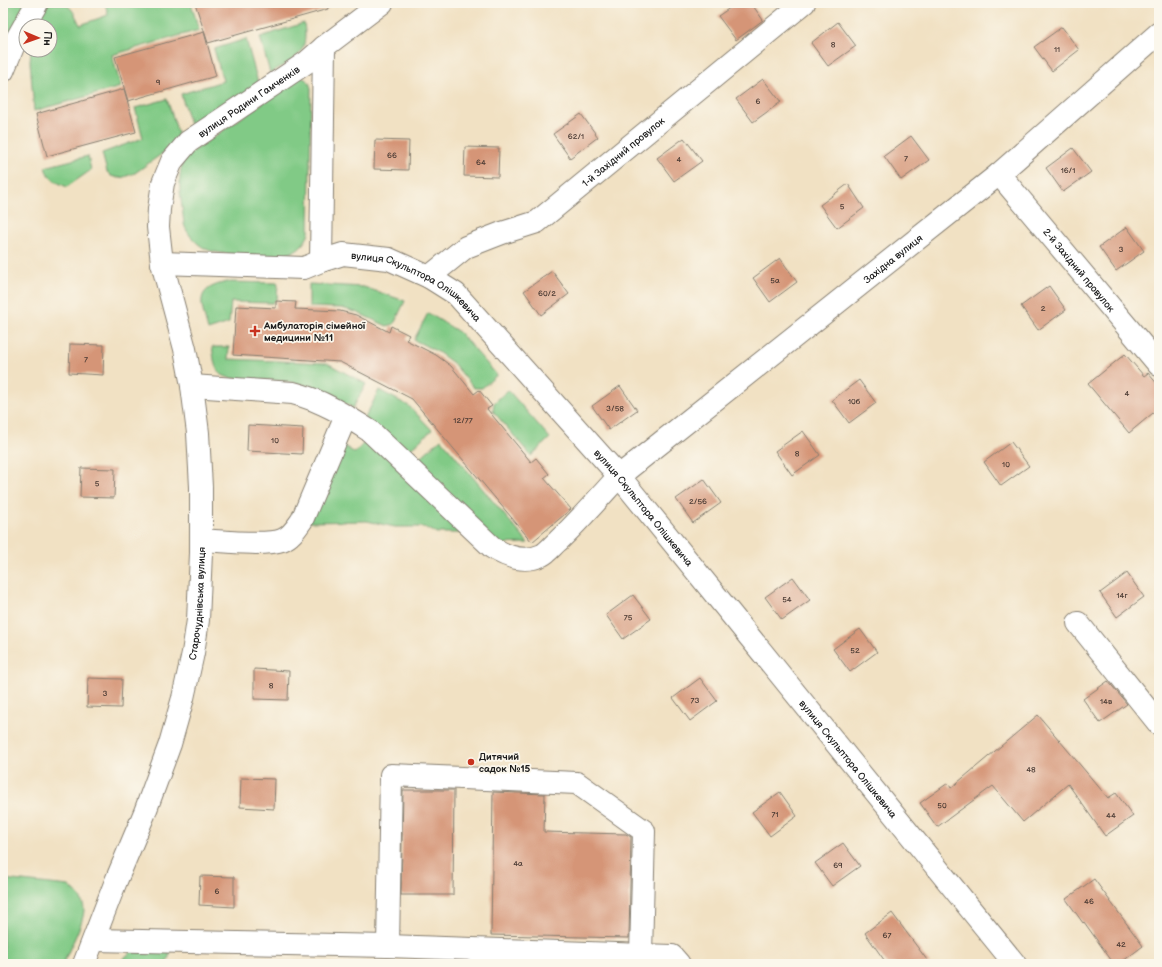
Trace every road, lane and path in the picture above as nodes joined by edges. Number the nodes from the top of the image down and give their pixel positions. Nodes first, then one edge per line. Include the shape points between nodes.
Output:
1 (37, 3) edge
2 (382, 3) edge
3 (804, 3) edge
4 (1159, 33) edge
5 (324, 47) junction
6 (3, 71) edge
7 (999, 174) junction
8 (158, 227) joint
9 (321, 261) junction
10 (162, 263) junction
11 (429, 277) junction
12 (1159, 365) edge
13 (192, 386) junction
14 (346, 416) junction
15 (619, 476) junction
16 (201, 540) junction
17 (1078, 623) dead end
18 (1159, 724) edge
19 (94, 940) junction
20 (388, 946) junction
21 (641, 955) junction
22 (84, 964) edge
23 (679, 964) edge
24 (1015, 964) edge

1 - 6 street via 15,42
2 - 5 street, вулиця Родини Гамченків
3 - 11 street, 1-й Західний провулок via 537,222 466,247
4 - 7 street, Західна вулиця
5 - 8 street, вулиця Родини Гамченків via 307,62 181,149 172,161 163,183
5 - 9 street
7 - 12 street, 2-й Західний провулок
7 - 15 street, Західна вулиця
8 - 10 street, Старочуднівська вулиця
9 - 10 street, вулиця Скульптора Олішкевича via 304,268
9 - 11 street, вулиця Скульптора Олішкевича via 344,254 389,259
10 - 13 street, Старочуднівська вулиця via 184,342
11 - 15 street, вулиця Скульптора Олішкевича via 456,294
13 - 14 street, Західна вулиця via 293,393 308,397
13 - 16 street, Старочуднівська вулиця via 198,433
14 - 15 street, Західна вулиця via 370,430 493,548 505,556 518,559 543,555 577,523
14 - 16 street via 302,520 294,531 283,540 267,542
15 - 24 street, вулиця Скульптора Олішкевича
16 - 19 street, Старочуднівська вулиця via 198,620 183,698 148,805
17 - 18 street
19 - 20 street
19 - 22 street, Старочуднівська вулиця
20 - 21 street
20 - 21 street via 391,775 577,783 644,831
21 - 23 street via 672,956

